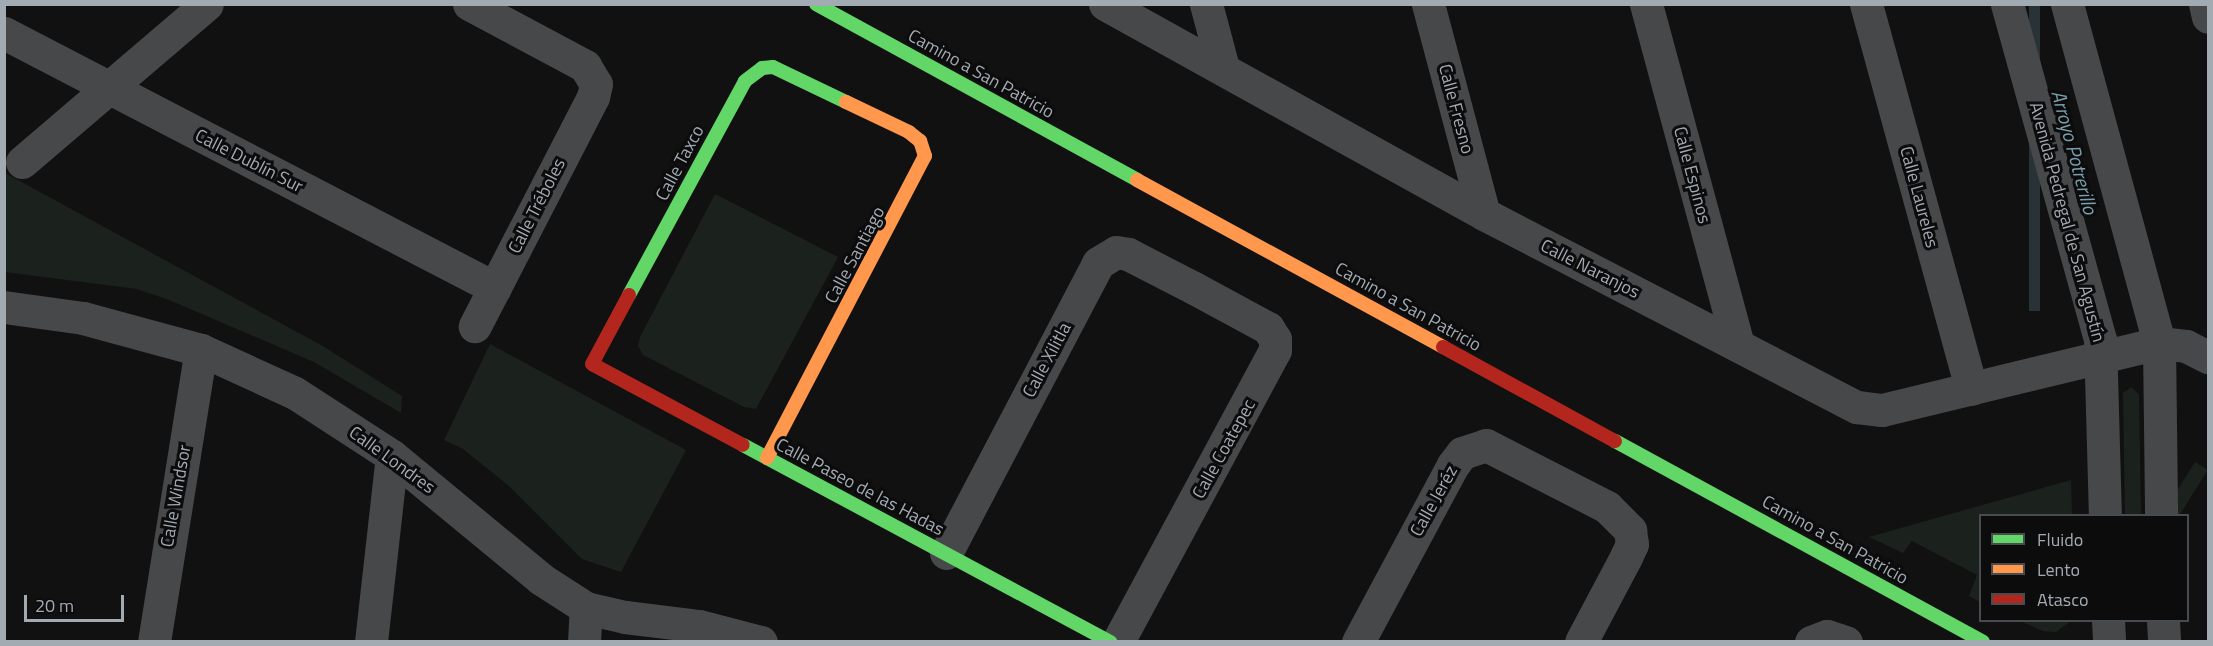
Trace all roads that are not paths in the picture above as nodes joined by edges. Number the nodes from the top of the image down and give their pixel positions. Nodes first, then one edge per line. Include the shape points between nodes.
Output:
1 (207, 4) edge
2 (469, 4) edge
3 (816, 4) edge
4 (1105, 4) edge
5 (1206, 4) edge
6 (1428, 4) edge
7 (1646, 4) edge
8 (1866, 4) edge
9 (2007, 4) edge
10 (2067, 4) edge
11 (2205, 4) edge
12 (2208, 17) edge
13 (4, 33) edge
14 (1223, 68) junction
15 (109, 89) junction
16 (848, 101) joint
17 (22, 162) dead end
18 (1484, 214) junction
19 (495, 288) junction
20 (1194, 288) joint
21 (4, 307) edge
22 (475, 326) dead end
23 (2159, 343) junction
24 (1738, 345) junction
25 (201, 350) junction
26 (2102, 356) junction
27 (2208, 357) edge
28 (592, 364) joint
29 (1971, 389) junction
30 (392, 456) junction
31 (766, 458) junction
32 (2105, 514) edge
33 (2161, 514) edge
34 (946, 553) junction
35 (586, 608) junction
36 (2108, 622) edge
37 (2163, 622) edge
38 (154, 642) edge
39 (371, 642) edge
40 (584, 642) edge
41 (761, 642) edge
42 (1111, 642) edge
43 (1118, 642) edge
44 (1358, 642) edge
45 (1581, 642) edge
46 (1983, 642) edge
47 (2109, 642) edge
48 (2164, 642) edge

1 - 15 street
2 - 19 street, Calle Tréboles via 585,66 596,84 593,97
3 - 46 street, Camino a San Patricio
4 - 14 street, Calle Naranjos
5 - 14 street
6 - 18 street, Calle Fresno
7 - 24 street, Calle Espinos
8 - 29 street, Calle Laureles
9 - 26 street, Avenida Pedregal de San Agustín
10 - 23 street
11 - 12 street
13 - 15 street, Calle Dublín Sur
14 - 18 street, Calle Naranjos
15 - 17 street
15 - 19 street, Calle Dublín Sur
16 - 28 street, Calle Taxco via 783,69 762,68 745,81
16 - 31 street, Calle Santiago via 909,132 920,141 926,156
18 - 24 street, Calle Naranjos
19 - 22 street, Calle Tréboles
20 - 34 street, Calle Xilitla via 1128,254 1116,252 1098,263
20 - 43 street, Calle Coatepec via 1268,328 1275,339 1275,350
21 - 25 street, Calle Londres via 83,318
23 - 26 street, Calle Naranjos
23 - 27 street via 2186,346
23 - 33 street
24 - 29 street, Calle Naranjos via 1857,407 1882,410
25 - 30 street, Calle Londres via 295,393
25 - 38 street, Calle Windsor
26 - 29 street, Calle Naranjos
26 - 32 street, Avenida Pedregal de San Agustín
28 - 31 street, Calle Paseo de las Hadas
30 - 35 street, Calle Londres via 540,579
30 - 39 street
31 - 34 street, Calle Paseo de las Hadas
34 - 42 street, Calle Paseo de las Hadas
35 - 40 street
35 - 41 street, Calle Londres via 699,626
36 - 47 street
37 - 48 street
44 - 45 street, Calle Jeréz via 1462,453 1486,445 1607,507 1630,530 1632,544

